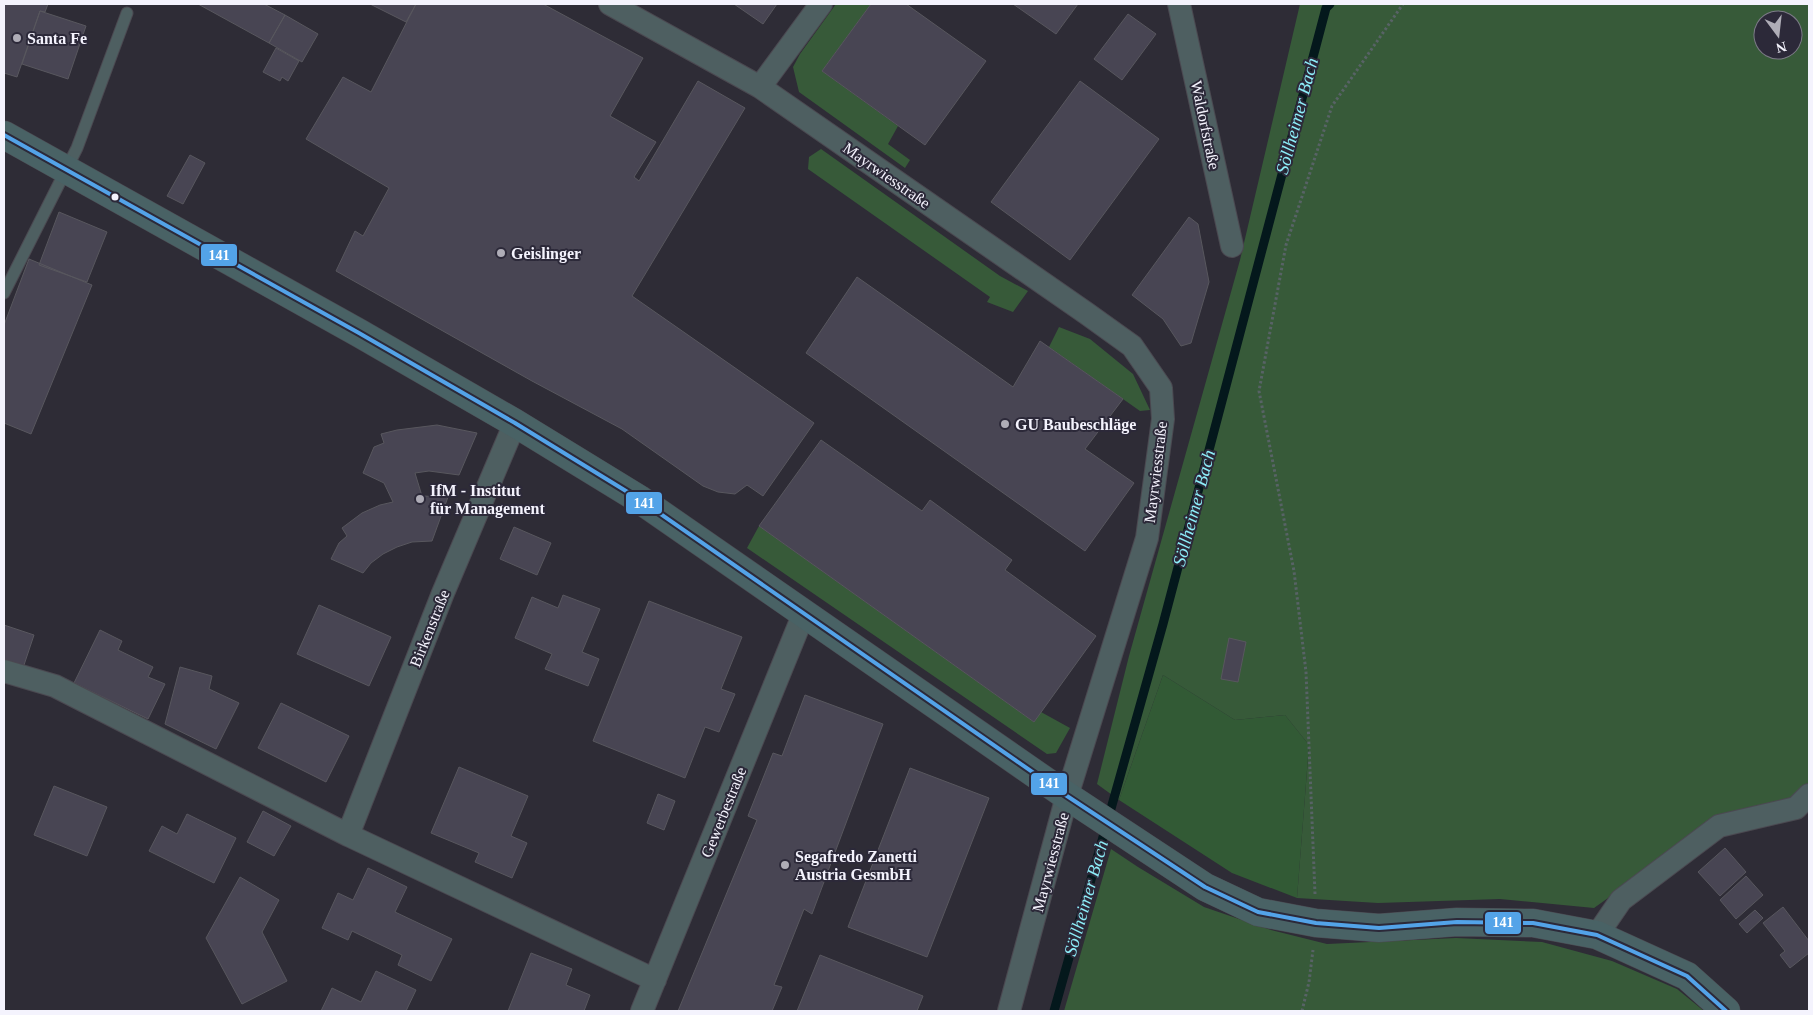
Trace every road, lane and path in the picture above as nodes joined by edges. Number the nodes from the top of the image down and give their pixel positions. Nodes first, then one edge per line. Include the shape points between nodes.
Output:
1 (610, 4) edge
2 (821, 4) edge
3 (1179, 4) edge
4 (1403, 4) edge
5 (127, 14) dead end
6 (760, 86) junction
7 (4, 135) edge
8 (66, 170) junction
9 (1232, 246) dead end
10 (4, 293) edge
11 (515, 423) junction
12 (804, 613) junction
13 (4, 671) edge
14 (1072, 800) junction
15 (1805, 806) edge
16 (348, 835) junction
17 (1316, 923) junction
18 (1597, 934) junction
19 (655, 980) junction
20 (642, 1011) edge
21 (1009, 1011) edge
22 (1302, 1011) edge
23 (1726, 1011) edge

1 - 6 street, Mayrwiesstraße
2 - 6 street
3 - 9 street, Waldorfstraße
4 - 17 path via 1332,106 1286,245 1259,391 1294,571 1306,672
5 - 8 lane via 78,148
6 - 14 street, Mayrwiesstraße via 1132,346 1161,388 1163,419 1146,538
7 - 8 street
8 - 10 lane
8 - 11 street
11 - 12 street via 639,499
11 - 16 street, Birkenstraße via 443,593
12 - 14 street
12 - 19 street, Gewerbestraße
13 - 16 street via 55,686
14 - 17 street via 1205,888 1258,912
14 - 21 street, Mayrwiesstraße
15 - 18 street via 1719,826 1621,900
16 - 19 street
17 - 18 street via 1379,928 1457,922 1533,923
17 - 22 path
18 - 23 street via 1687,976
19 - 20 street, Gewerbestraße

